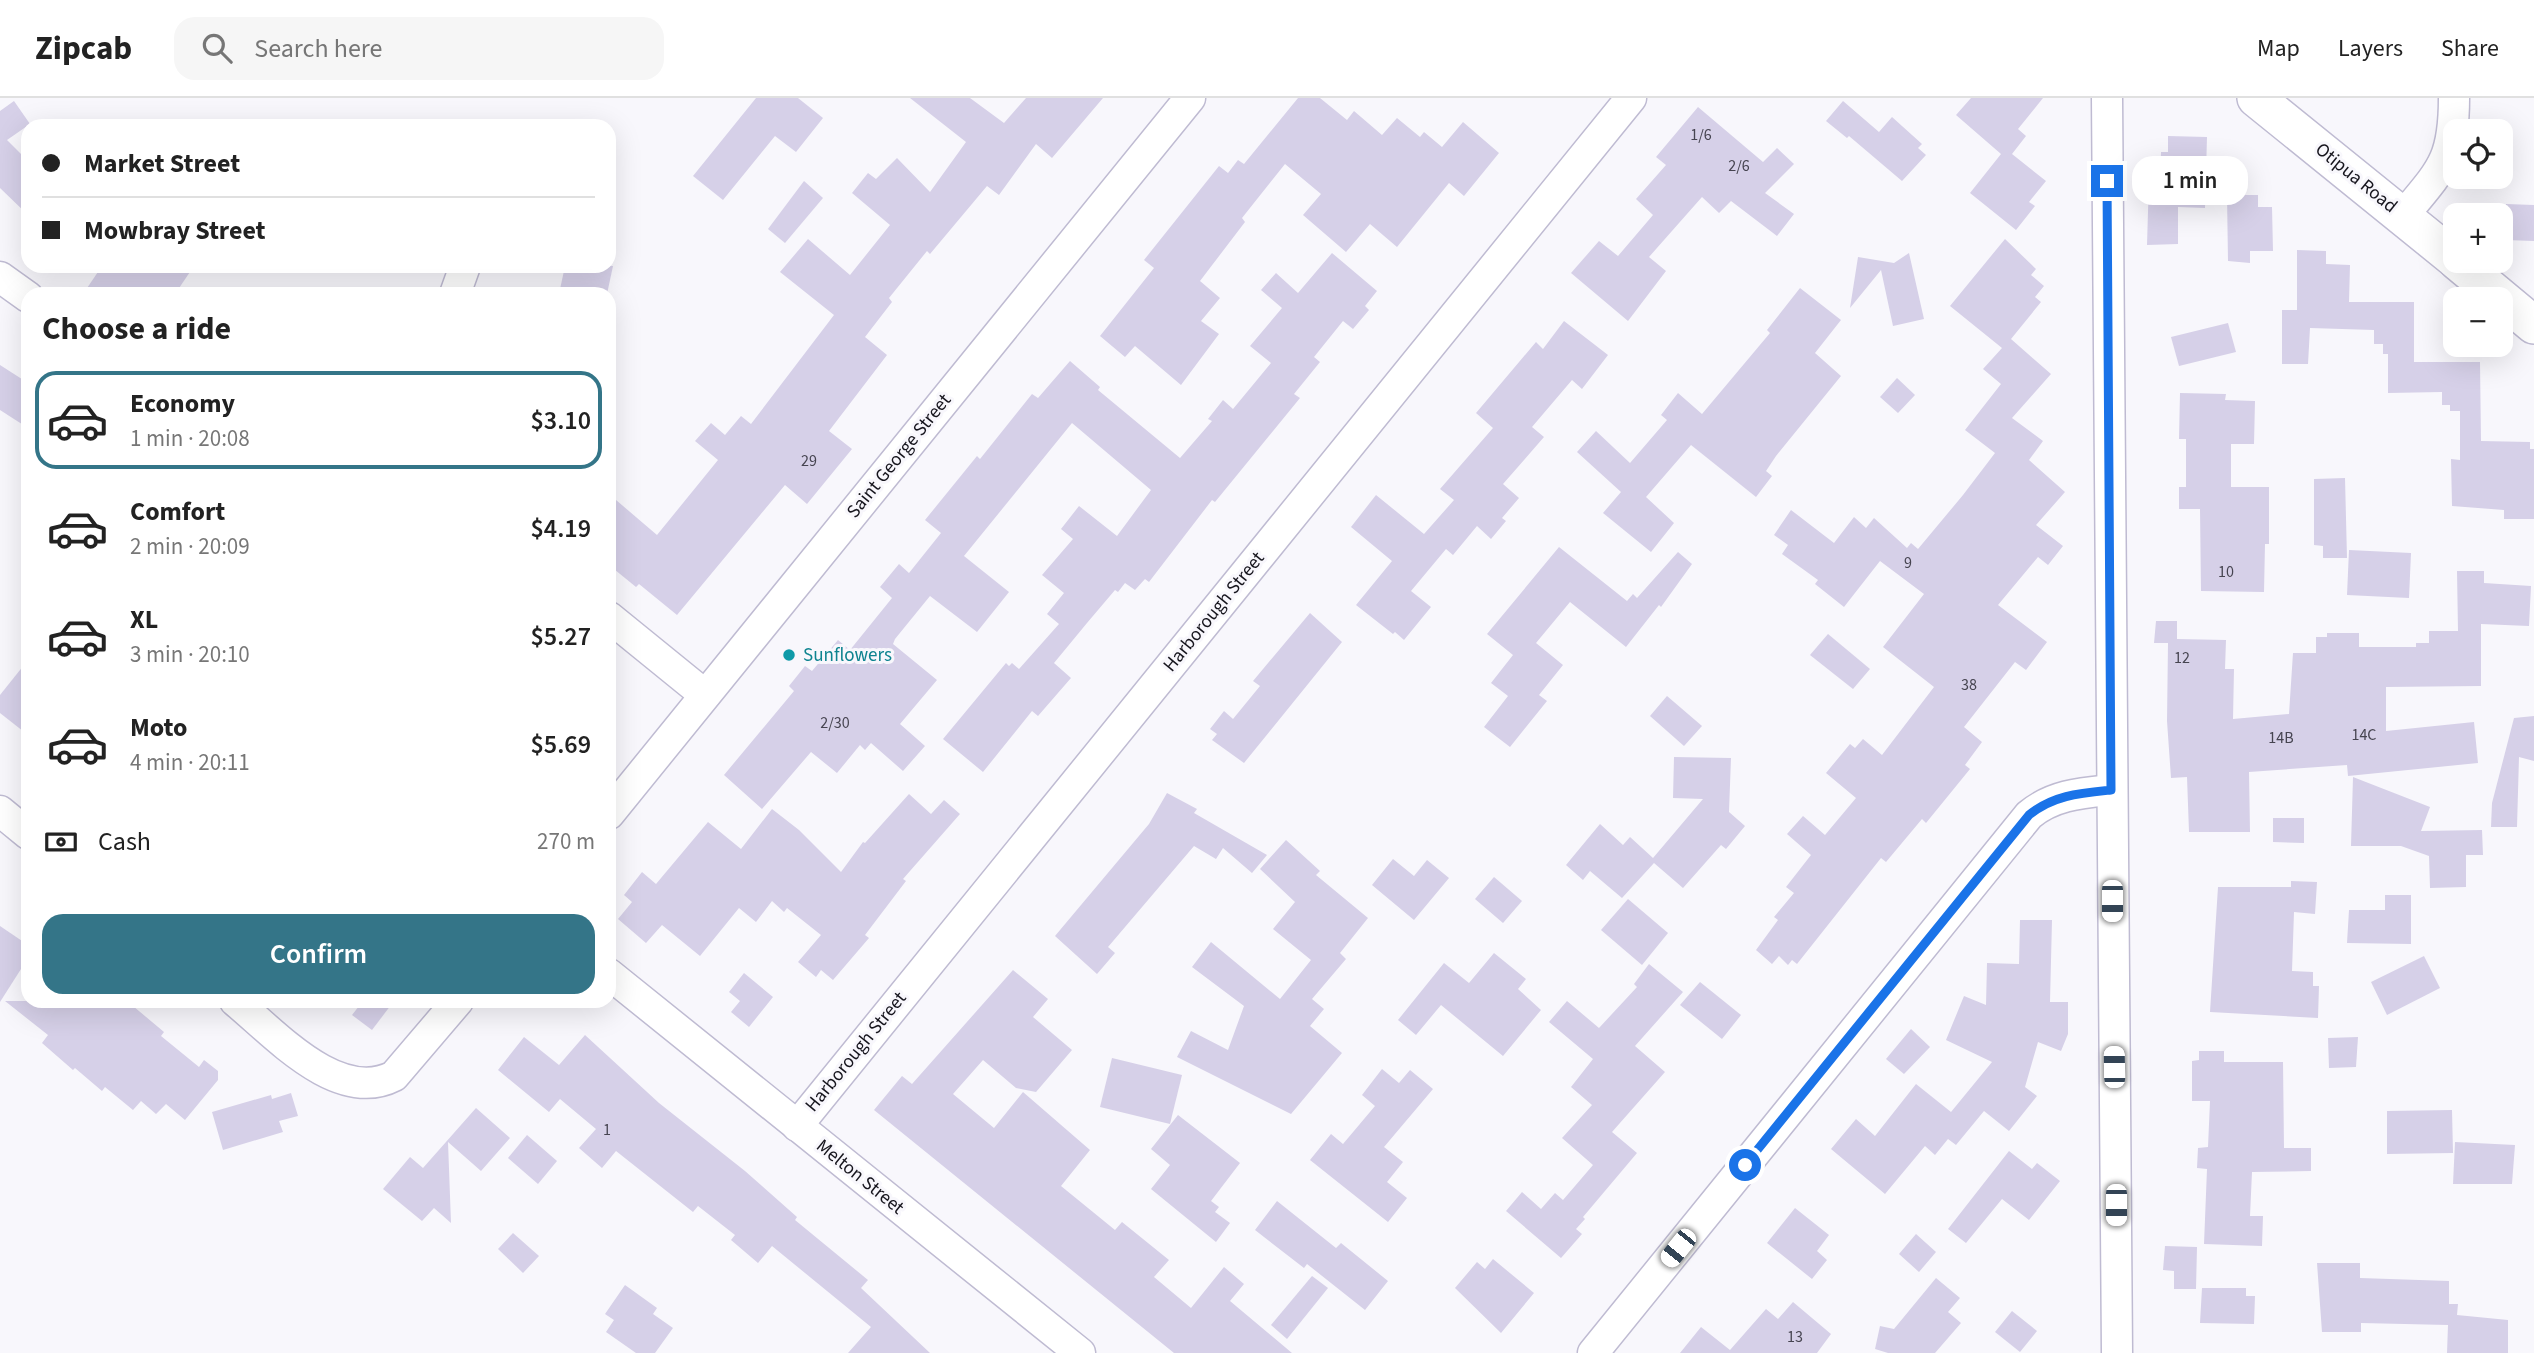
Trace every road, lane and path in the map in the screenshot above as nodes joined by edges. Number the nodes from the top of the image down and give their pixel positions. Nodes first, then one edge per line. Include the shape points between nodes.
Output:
1 (1190, 98) edge
2 (1631, 98) edge
3 (2106, 98) edge
4 (2256, 98) edge
5 (2454, 98) edge
6 (2403, 216) junction
7 (2443, 249) edge
8 (2472, 273) edge
9 (0, 277) edge
10 (21, 292) edge
11 (2534, 325) edge
12 (616, 623) edge
13 (705, 695) junction
14 (2111, 790) junction
15 (616, 805) edge
16 (0, 811) edge
17 (21, 828) edge
18 (616, 980) edge
19 (243, 1008) edge
20 (452, 1008) edge
21 (797, 1126) junction
22 (1080, 1353) edge
23 (1593, 1353) edge
24 (2117, 1353) edge

1 - 13 street, Saint George Street
2 - 21 street, Harborough Street
3 - 14 street
4 - 6 street, Otipua Road
5 - 6 street via 2448,157 2435,181
6 - 7 street, Otipua Road
8 - 11 street, Otipua Road
9 - 10 street
12 - 13 street
13 - 15 street, Saint George Street
14 - 23 street via 2065,796 2029,815
14 - 24 street
16 - 17 street
18 - 21 street, Melton Street
19 - 20 street via 315,1066 366,1085 394,1076
21 - 22 street, Melton Street

